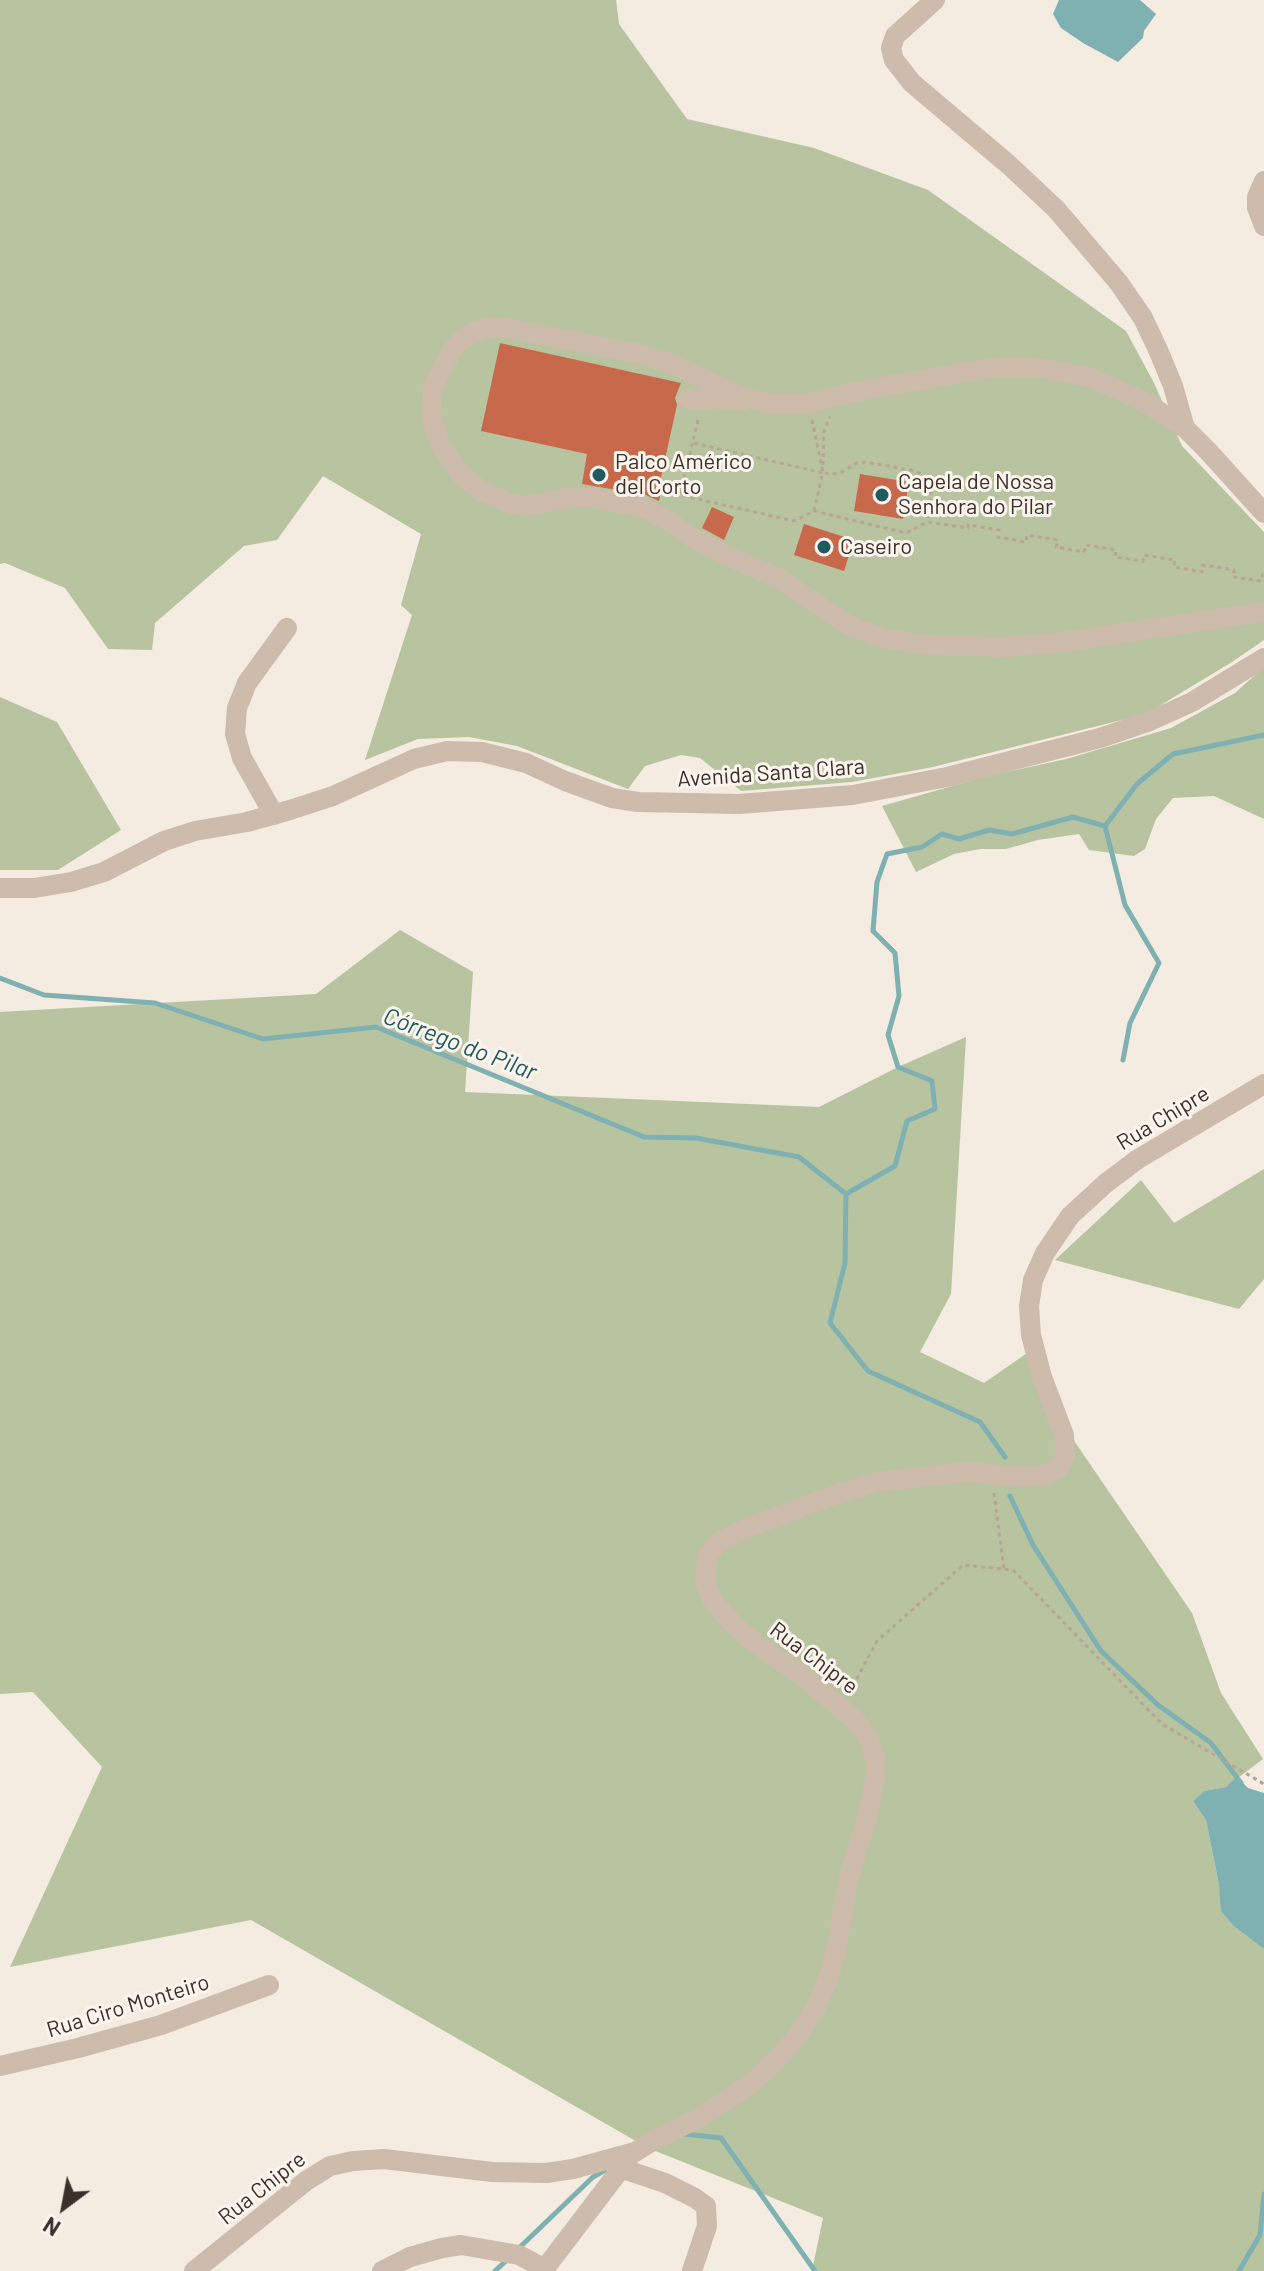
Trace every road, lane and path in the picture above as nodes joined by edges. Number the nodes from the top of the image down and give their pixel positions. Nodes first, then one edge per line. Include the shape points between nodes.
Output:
1 (935, 0) edge
2 (1264, 181) edge
3 (1264, 226) edge
4 (848, 394) junction
5 (695, 399) joint
6 (759, 402) junction
7 (808, 403) junction
8 (1185, 428) junction
9 (692, 443) junction
10 (823, 473) junction
11 (814, 511) junction
12 (1264, 513) edge
13 (927, 522) junction
14 (1264, 575) edge
15 (1264, 612) edge
16 (287, 628) dead end
17 (1264, 658) edge
18 (274, 815) junction
19 (0, 888) edge
20 (1264, 1084) edge
21 (992, 1474) junction
22 (1004, 1569) junction
23 (841, 1707) junction
24 (1264, 1784) edge
25 (269, 1985) dead end
26 (1, 2065) edge
27 (635, 2152) junction
28 (620, 2168) junction
29 (544, 2270) edge
30 (194, 2271) edge
31 (382, 2271) edge
32 (692, 2271) edge

1 - 8 street via 895,36 894,60 912,83 1056,209 1119,283 1159,352
2 - 3 street via 1257,208
4 - 7 street
4 - 8 street via 997,367 1032,367 1092,378
4 - 10 path via 827,421
5 - 6 street
5 - 9 path
6 - 7 street
6 - 15 street via 661,359 501,327 475,332 452,351 433,386 431,414 448,459 483,492 527,506 588,497 644,508 719,552 778,578 849,626 881,637 923,645 1006,647
7 - 10 path
8 - 12 street
9 - 10 path
9 - 11 path via 680,495 794,521
10 - 11 path
10 - 13 path via 838,474 865,462 916,471 931,490
11 - 13 path via 906,533
13 - 14 path via 999,530 998,537 1026,542 1027,535 1058,540 1056,547 1084,552 1086,545 1116,550 1115,557 1175,560 1174,567 1202,572 1203,565 1234,570 1233,577 1261,581
16 - 18 street via 247,683 237,708 235,734 242,758
17 - 18 street, Avenida Santa Clara via 1192,702 1100,738 853,795 739,804 638,802 612,798 526,763 482,752 447,751
18 - 19 street, Avenida Santa Clara via 164,841 104,872 71,882
20 - 21 street, Rua Chipre via 1138,1159 1083,1203 1059,1231 1033,1280 1029,1306 1042,1377 1064,1435 1064,1461 1049,1474
21 - 22 path
21 - 23 street, Rua Chipre via 877,1482 747,1528 719,1542 708,1555 705,1580 716,1605 759,1646
22 - 23 path via 963,1565 877,1641
22 - 24 path via 1013,1570 1162,1724
23 - 27 street, Rua Chipre via 868,1737 875,1778 835,1956 816,2007 795,2039 750,2085
25 - 26 street, Rua Ciro Monteiro via 161,2025
27 - 28 street
27 - 30 street, Rua Chipre via 546,2173 384,2159 330,2166
28 - 29 street
28 - 32 street via 665,2183 706,2206 707,2226
29 - 31 street via 519,2255 461,2245 410,2257

